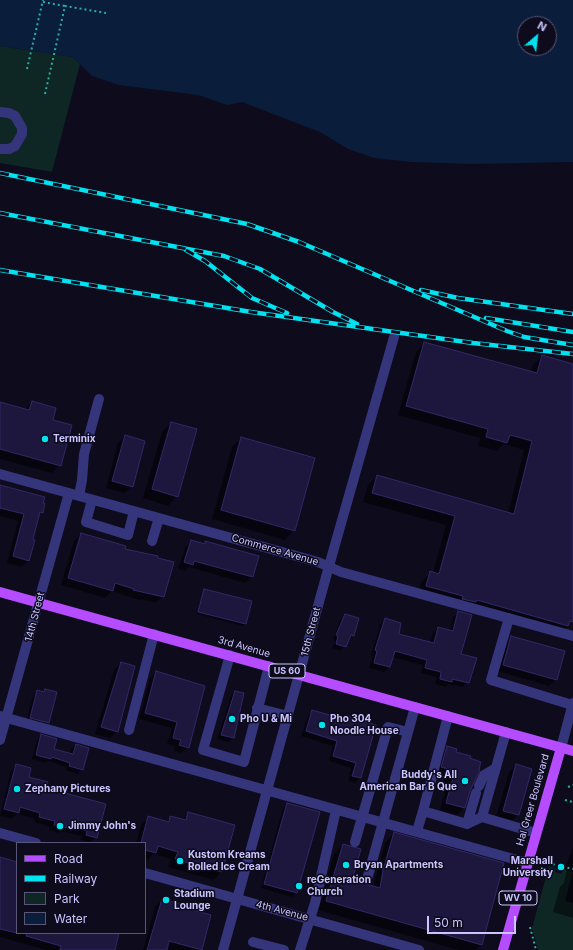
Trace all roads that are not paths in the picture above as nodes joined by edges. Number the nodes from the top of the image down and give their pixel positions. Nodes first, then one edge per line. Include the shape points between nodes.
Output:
1 (0, 112) edge
2 (0, 149) edge
3 (394, 337) dead end
4 (100, 399) dead end
5 (0, 474) edge
6 (74, 495) junction
7 (92, 500) junction
8 (134, 511) junction
9 (159, 518) junction
10 (152, 541) dead end
11 (328, 566) junction
12 (0, 592) edge
13 (39, 602) junction
14 (509, 618) junction
15 (154, 634) junction
16 (573, 636) edge
17 (230, 655) junction
18 (269, 666) junction
19 (299, 674) junction
20 (573, 704) edge
21 (415, 707) junction
22 (257, 708) junction
23 (288, 716) junction
24 (448, 716) junction
25 (3, 717) edge
26 (129, 730) dead end
27 (408, 732) junction
28 (506, 732) junction
29 (0, 740) edge
30 (561, 748) junction
31 (573, 751) edge
32 (496, 768) junction
33 (267, 789) junction
34 (336, 810) junction
35 (423, 811) junction
36 (362, 816) junction
37 (482, 817) junction
38 (383, 822) junction
39 (467, 824) junction
40 (417, 831) junction
41 (536, 832) junction
42 (0, 833) edge
43 (32, 842) edge
44 (355, 842) dead end
45 (528, 863) junction
46 (146, 873) edge
47 (368, 876) dead end
48 (237, 899) junction
49 (310, 918) junction
50 (253, 942) dead end
51 (223, 950) edge
52 (284, 950) edge
53 (300, 950) edge
54 (419, 950) edge
55 (503, 950) edge

1 - 2 street via 15,116 22,128 22,134 15,146
3 - 11 street, 15th Street
4 - 6 street, 14th Street via 84,454 82,480
5 - 6 street, Commerce Avenue
6 - 7 street, Commerce Avenue
6 - 13 street, 14th Street
7 - 8 street, Commerce Avenue
7 - 8 street via 86,522 128,535
8 - 9 street, Commerce Avenue
9 - 10 street
9 - 11 street, Commerce Avenue
11 - 14 street, Commerce Avenue via 341,572
11 - 19 street, 15th Street
12 - 13 main road, 3rd Avenue / US 60
13 - 15 main road, 3rd Avenue / US 60
13 - 25 street, 14th Street
14 - 16 street, Commerce Avenue
14 - 20 street via 491,680
15 - 17 main road, 3rd Avenue / US 60
15 - 26 street
17 - 18 main road, 3rd Avenue / US 60
17 - 22 street via 203,750 244,762
18 - 19 main road, 3rd Avenue / US 60
18 - 22 street
19 - 21 main road, 3rd Avenue / US 60
19 - 23 street, 15th Street
20 - 30 street, Hal Greer Boulevard
21 - 24 main road, 3rd Avenue / US 60
21 - 27 street
22 - 23 street
23 - 33 street, 15th Street
24 - 28 main road, 3rd Avenue / US 60
24 - 35 street
25 - 29 street, 14th Street
25 - 33 street
27 - 36 street via 388,727
27 - 38 street
28 - 30 main road, 3rd Avenue / US 60
28 - 32 street
30 - 31 main road, 3rd Avenue / US 60
30 - 41 main road, Hal Greer Boulevard / WV 10
32 - 37 street
32 - 39 street via 484,775 477,789
33 - 34 street
33 - 48 street, 15th Street
34 - 36 street
34 - 49 street
35 - 39 street
35 - 40 street
36 - 38 street
36 - 44 street
37 - 39 street
37 - 41 street
38 - 40 street
38 - 47 street
40 - 45 street
41 - 45 main road, Hal Greer Boulevard / WV 10
42 - 43 street
45 - 55 main road, Hal Greer Boulevard / WV 10
46 - 48 street, 4th Avenue
48 - 49 street, 4th Avenue
48 - 51 street, 15th Street
49 - 53 street
49 - 54 street, 4th Avenue
50 - 52 street

